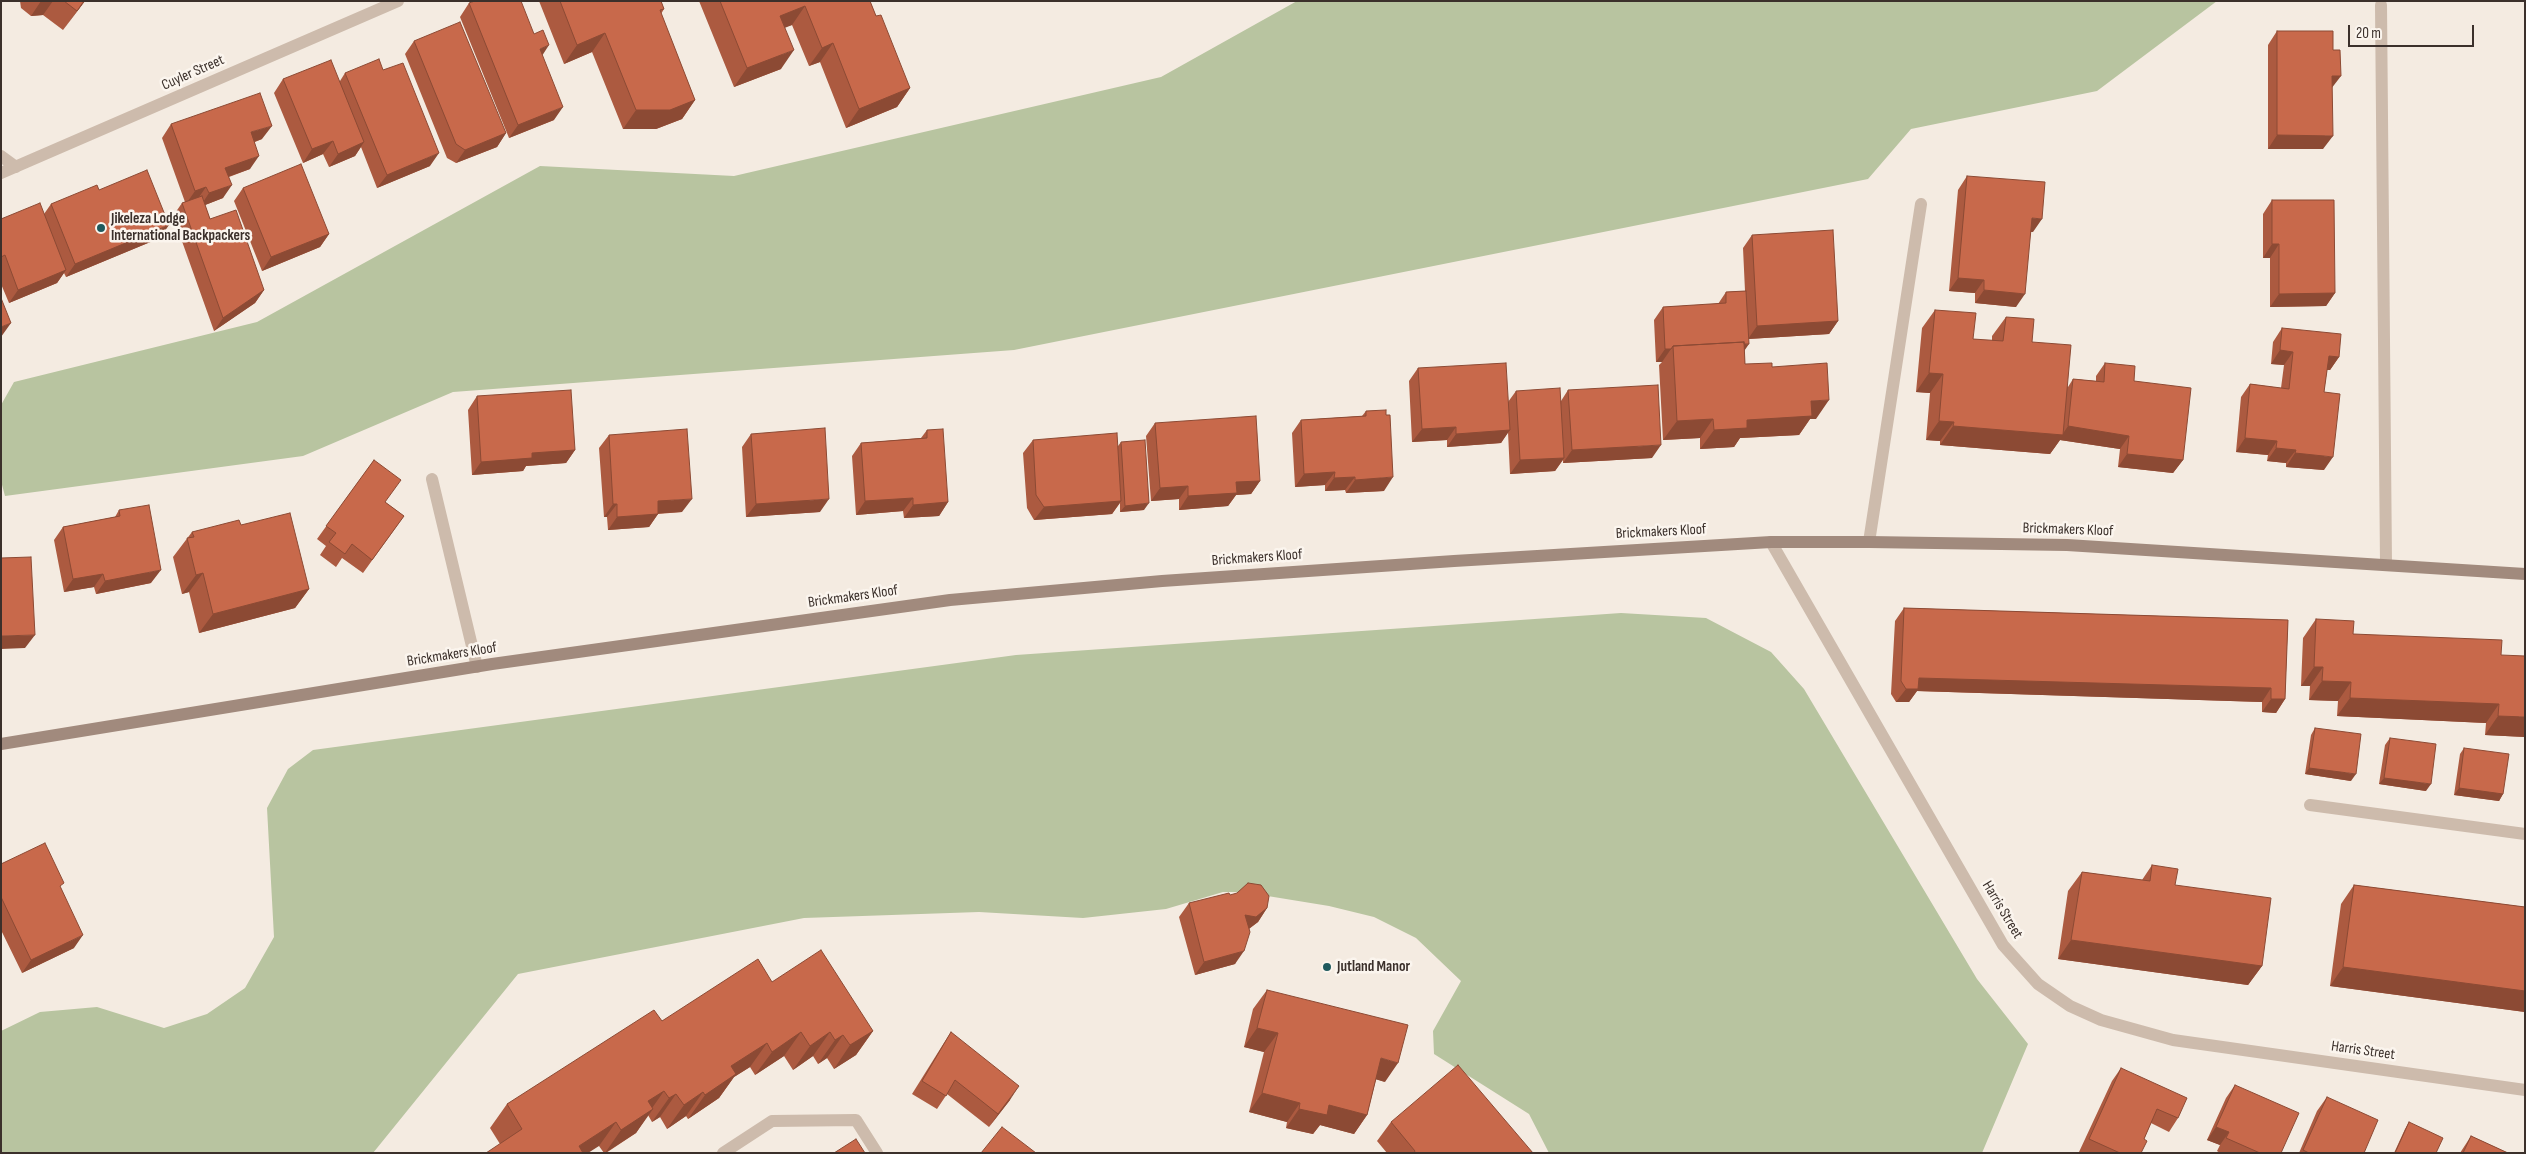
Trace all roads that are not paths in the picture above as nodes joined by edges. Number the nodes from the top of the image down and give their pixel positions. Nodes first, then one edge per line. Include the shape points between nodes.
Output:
1 (398, 1) edge
2 (2381, 5) dead end
3 (1, 156) edge
4 (16, 167) junction
5 (1, 173) edge
6 (1921, 204) dead end
7 (432, 479) dead end
8 (1771, 542) junction
9 (1869, 542) junction
10 (2386, 564) junction
11 (2525, 574) edge
12 (476, 667) junction
13 (1, 744) edge
14 (2310, 805) dead end
15 (2525, 834) edge
16 (2525, 1090) edge
17 (723, 1153) edge
18 (877, 1153) edge

1 - 4 street, Cuyler Street
2 - 10 street
3 - 4 street
4 - 5 street, Cuyler Street
6 - 9 street
7 - 12 street
8 - 9 street, Brickmakers Kloof
8 - 12 street, Brickmakers Kloof via 1162,581 950,600
8 - 16 street, Harris Street via 2003,945 2038,984 2070,1006 2101,1020 2173,1040
9 - 10 street, Brickmakers Kloof via 2067,544
10 - 11 street, Brickmakers Kloof
12 - 13 street, Brickmakers Kloof
14 - 15 street
17 - 18 street via 772,1121 856,1120

